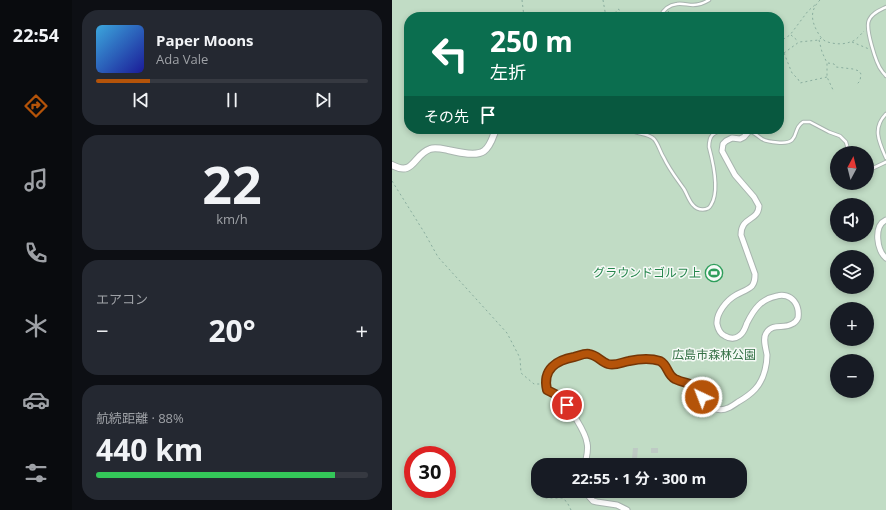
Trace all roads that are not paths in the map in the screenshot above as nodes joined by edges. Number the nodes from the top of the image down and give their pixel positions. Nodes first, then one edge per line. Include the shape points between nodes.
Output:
1 (709, 0) edge
2 (886, 7) edge
3 (663, 12) edge
4 (886, 76) edge
5 (886, 114) edge
6 (494, 134) edge
7 (642, 134) edge
8 (713, 134) edge
9 (746, 134) edge
10 (756, 134) edge
11 (847, 146) edge
12 (886, 158) edge
13 (886, 162) edge
14 (392, 166) edge
15 (874, 168) edge
16 (886, 220) edge
17 (886, 258) edge
18 (586, 458) edge
19 (590, 498) edge
20 (627, 510) edge

1 - 3 lane via 694,5 669,6
2 - 4 lane via 873,14 868,27 877,62
5 - 12 lane via 878,126 878,134
6 - 14 street via 485,151 462,153 432,148 424,151 409,168
7 - 8 lane via 653,138 693,206 704,210 710,208 715,195 709,142
9 - 18 street via 740,139 732,138 726,141 722,150 735,175 759,206 757,215 748,220 741,232 756,278 750,288 732,297 725,305 717,319 719,332 729,338 739,336 759,304 777,296 787,296 793,300 798,308 798,318 792,325 776,326 767,332 764,342 767,357 762,379 746,398 721,410 708,405 695,386 676,380 664,364 654,360 628,361 617,365 584,354 555,364 545,384 547,390 559,396 567,405 585,436 588,447
10 - 11 lane via 764,140 788,142 796,134 798,125 810,122 840,136
13 - 15 lane
16 - 17 street via 879,227 878,233 880,251
19 - 20 street via 593,501 617,505

